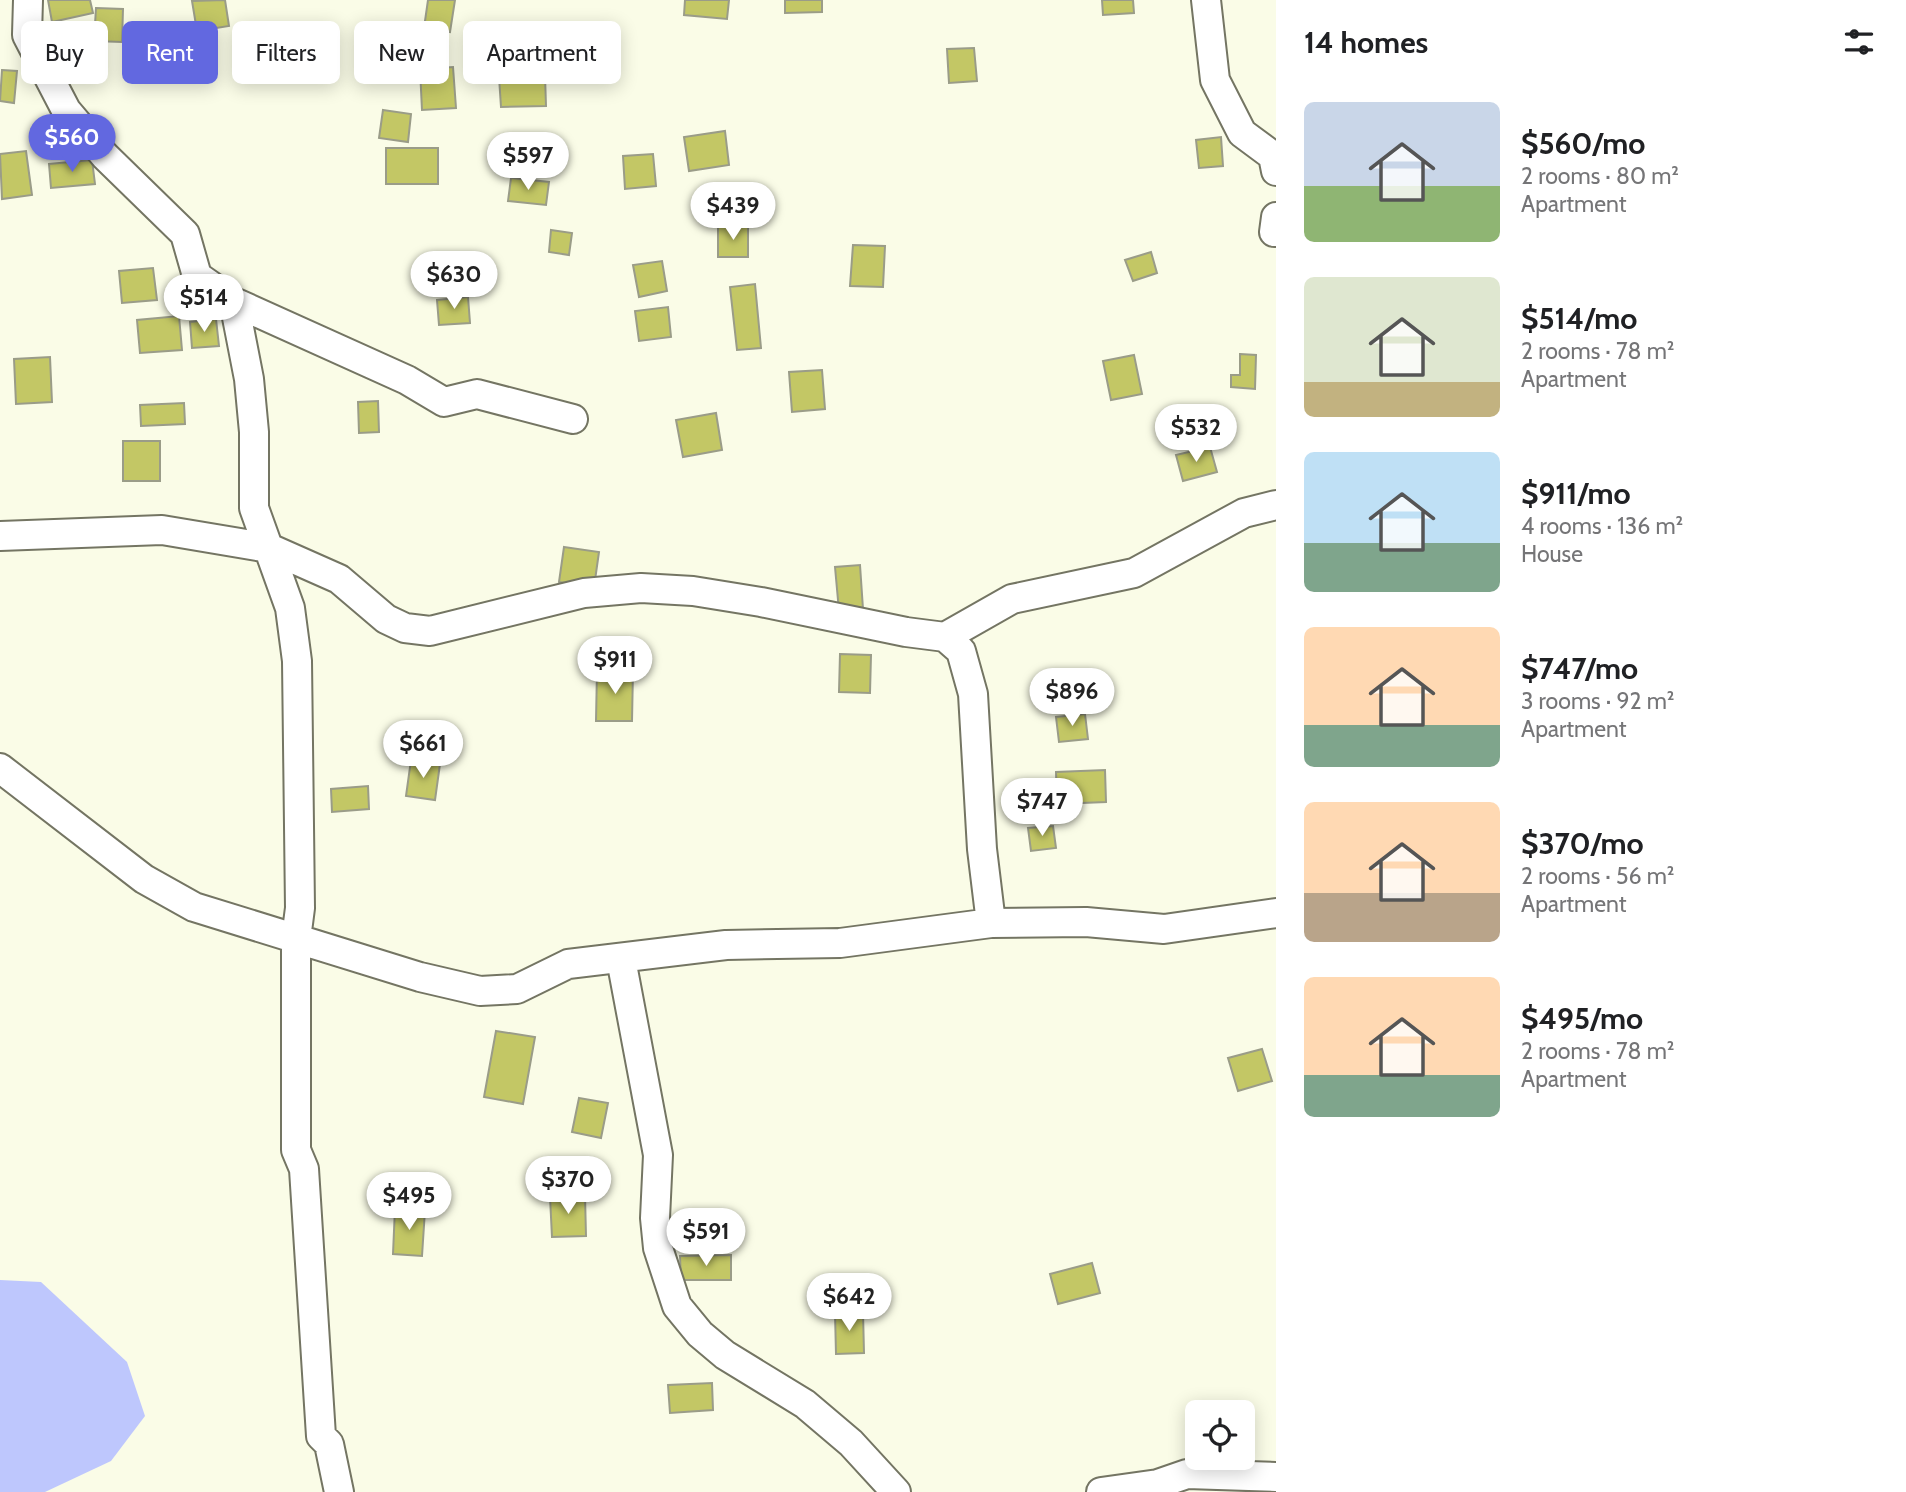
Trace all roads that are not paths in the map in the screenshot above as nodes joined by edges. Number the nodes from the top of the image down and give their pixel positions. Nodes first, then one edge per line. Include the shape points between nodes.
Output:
1 (28, 0) edge
2 (1206, 0) edge
3 (1276, 171) edge
4 (234, 302) junction
5 (573, 419) dead end
6 (1276, 505) edge
7 (0, 536) edge
8 (268, 548) junction
9 (945, 637) junction
10 (0, 768) edge
11 (1276, 913) edge
12 (991, 923) junction
13 (296, 939) junction
14 (621, 958) junction
15 (1276, 1477) edge
16 (339, 1492) edge
17 (896, 1492) edge
18 (1101, 1492) edge

1 - 4 street via 27,35 66,110 185,234 197,276
2 - 3 street via 1215,80 1242,133 1273,156
4 - 5 street via 407,380 444,402 477,394
4 - 8 street via 251,405 254,508
6 - 9 street via 1244,513 1134,573 1012,599
7 - 8 street via 162,530
8 - 9 street via 339,579 386,619 405,628 430,631 584,593 641,588 693,591
8 - 13 street via 290,608 297,661 300,908
9 - 12 street via 961,651 973,694
10 - 13 street via 144,879 194,907
11 - 12 street via 1164,929 1086,922
12 - 14 street via 840,943 726,945
13 - 14 street via 480,991 517,989 568,964
13 - 16 street via 296,1150 304,1169 321,1436 329,1444
14 - 17 street via 657,1155 658,1248 677,1306 725,1355 805,1404
15 - 18 street via 1188,1474 1158,1484

